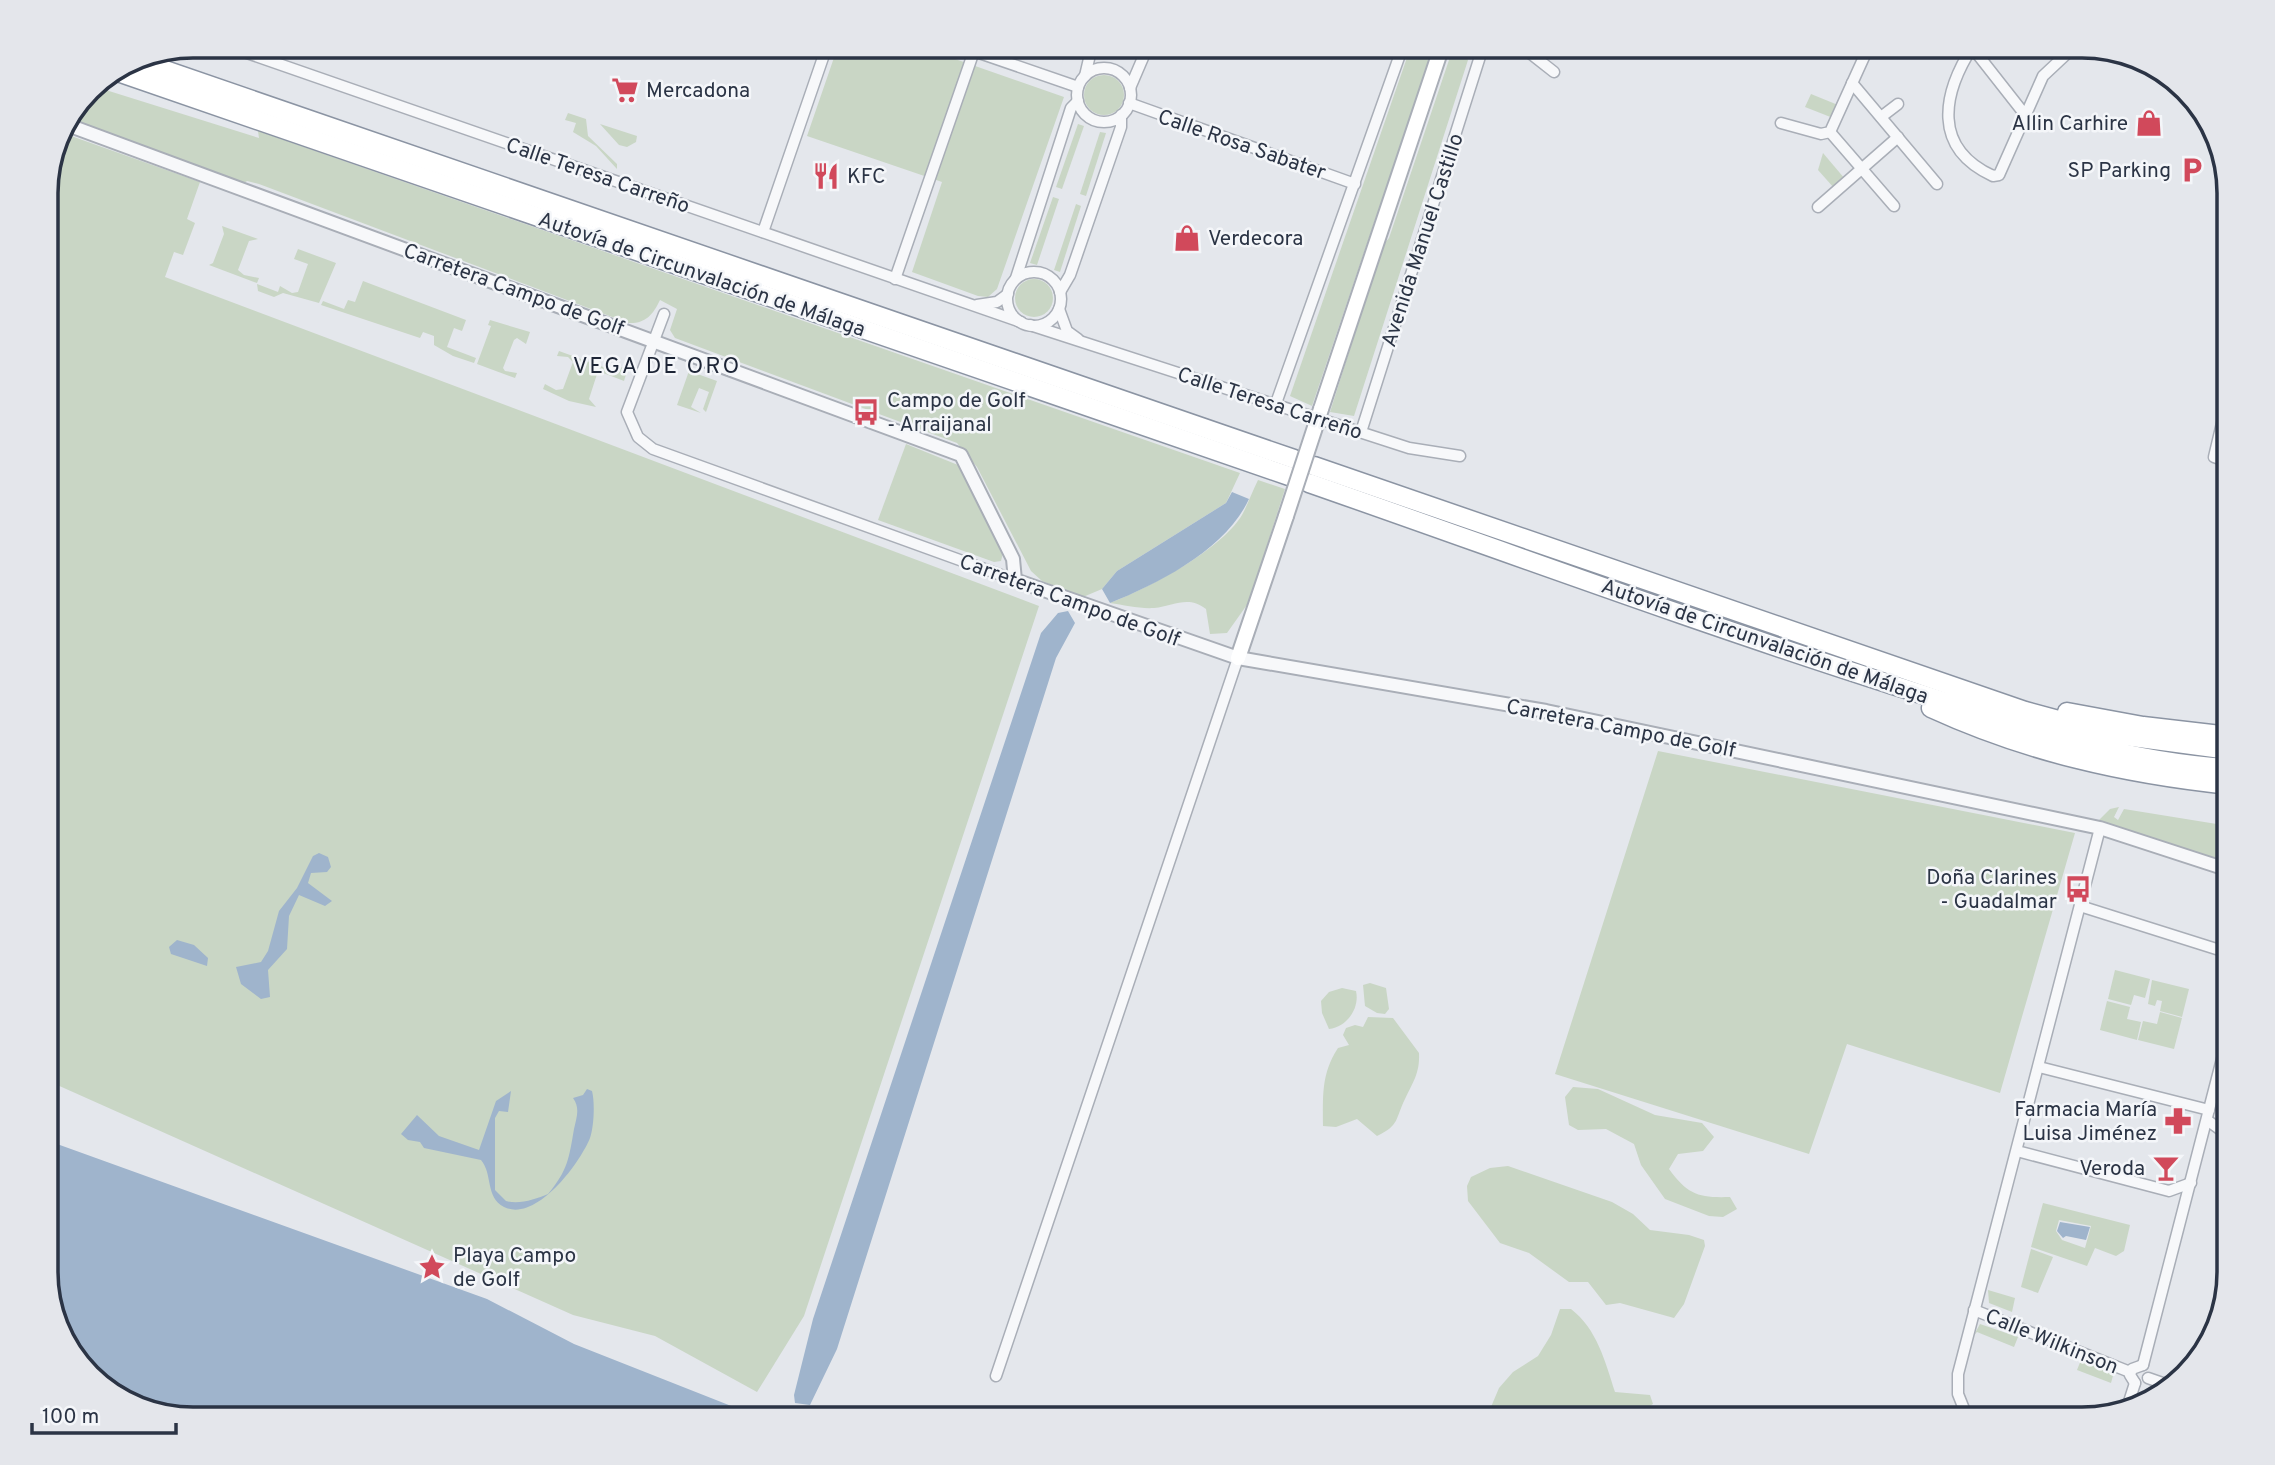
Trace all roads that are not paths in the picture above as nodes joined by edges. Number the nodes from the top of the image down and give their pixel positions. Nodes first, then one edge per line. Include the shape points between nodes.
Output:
1 (262, 58) edge
2 (823, 58) edge
3 (972, 58) edge
4 (994, 58) edge
5 (1090, 58) edge
6 (1143, 58) edge
7 (1399, 58) edge
8 (1438, 58) edge
9 (1483, 58) edge
10 (1536, 58) edge
11 (1864, 58) edge
12 (1966, 58) edge
13 (1981, 58) edge
14 (2062, 58) edge
15 (150, 65) edge
16 (1554, 72) dead end
17 (127, 75) edge
18 (1085, 76) junction
19 (1853, 83) junction
20 (1079, 87) junction
21 (1130, 88) junction
22 (1078, 101) junction
23 (1129, 103) junction
24 (1898, 104) dead end
25 (1121, 115) junction
26 (2026, 116) junction
27 (1881, 117) junction
28 (1781, 123) dead end
29 (75, 128) edge
30 (1830, 132) junction
31 (1898, 137) junction
32 (1861, 169) junction
33 (1355, 184) junction
34 (1937, 184) dead end
35 (1818, 206) dead end
36 (1894, 206) dead end
37 (762, 232) junction
38 (1016, 278) junction
39 (895, 279) junction
40 (1060, 292) junction
41 (1008, 294) junction
42 (969, 305) junction
43 (1059, 309) junction
44 (664, 314) dead end
45 (1026, 324) junction
46 (652, 340) junction
47 (1082, 342) junction
48 (1275, 406) junction
49 (1361, 432) junction
50 (1460, 456) dead end
51 (1015, 580) junction
52 (1238, 658) junction
53 (1906, 671) junction
54 (1861, 676) junction
55 (2217, 732) edge
56 (2200, 734) junction
57 (2217, 735) edge
58 (2217, 748) edge
59 (2217, 767) edge
60 (2217, 783) edge
61 (2100, 828) junction
62 (2217, 866) edge
63 (2080, 905) junction
64 (2217, 949) edge
65 (2039, 1067) junction
66 (2217, 1081) edge
67 (2208, 1115) junction
68 (2217, 1124) edge
69 (2017, 1151) junction
70 (2191, 1183) junction
71 (1975, 1307) junction
72 (2143, 1365) junction
73 (2130, 1372) junction
74 (996, 1376) dead end
75 (2148, 1378) junction
76 (2160, 1382) edge
77 (2135, 1383) junction
78 (2130, 1398) edge
79 (1961, 1407) edge

1 - 37 street, Calle Teresa Carreño
2 - 37 street
3 - 39 street
4 - 20 street
5 - 18 street
6 - 21 street
7 - 33 street
8 - 52 main road, Avenida Manuel Castillo, bridge
9 - 49 street, Avenida Manuel Castillo
10 - 16 street
11 - 19 street
12 - 26 street via 1956,79 1948,121 1950,137 1974,168 1999,175
13 - 26 street
14 - 26 street via 2043,76
15 - 17 highway, Autovía de Circunvalación de Málaga via 1291,468
18 - 20 street
18 - 21 street via 1099,69 1114,70
19 - 27 street
19 - 30 street
20 - 22 street
21 - 23 street
22 - 25 street via 1096,120 1114,120
22 - 38 street via 1071,108
23 - 25 street
23 - 33 street, Calle Rosa Sabater
24 - 27 street
25 - 40 street via 1121,127 1070,275
27 - 31 street
28 - 30 street
29 - 46 street, Carretera Campo de Golf
30 - 32 street
31 - 32 street
31 - 34 street
32 - 35 street
32 - 36 street
33 - 48 street
37 - 39 street, Calle Teresa Carreño
38 - 40 street via 1033,271 1042,273
38 - 41 street
39 - 42 street, Calle Teresa Carreño
40 - 43 street
41 - 42 street via 986,305
41 - 45 street via 1010,310
42 - 45 street, Calle Teresa Carreño
43 - 45 street via 1048,322
43 - 47 street via 1067,331
44 - 46 street
45 - 47 street, Calle Teresa Carreño
46 - 51 street via 961,455 1013,559
46 - 51 street, Carretera Campo de Golf via 627,412 638,437 653,449
47 - 48 street, Calle Teresa Carreño
48 - 49 street, Calle Teresa Carreño
49 - 50 street, Calle Teresa Carreño via 1409,448
51 - 52 street, Carretera Campo de Golf
52 - 61 street, Carretera Campo de Golf via 1546,711
52 - 74 street
53 - 54 highway, Autovía de Circunvalación de Málaga via 1311,475
53 - 56 highway via 1927,670 2071,713
53 - 58 highway, Autovía de Circunvalación de Málaga via 2110,734
54 - 59 highway, Autovía de Circunvalación de Málaga via 2062,741 2147,759
54 - 60 highway via 1883,690 2032,748 2130,772
55 - 56 highway
56 - 57 highway
61 - 62 street, Carretera Campo de Golf
61 - 63 street
63 - 64 street
63 - 65 street
65 - 67 street
65 - 69 street
66 - 67 street
67 - 68 street
67 - 70 street
69 - 70 street via 2169,1191
69 - 71 street
70 - 72 street
71 - 73 street, Calle Wilkinson
71 - 79 street via 1957,1384
72 - 73 street
72 - 75 street
73 - 77 street
75 - 76 street
75 - 77 street
77 - 78 street

